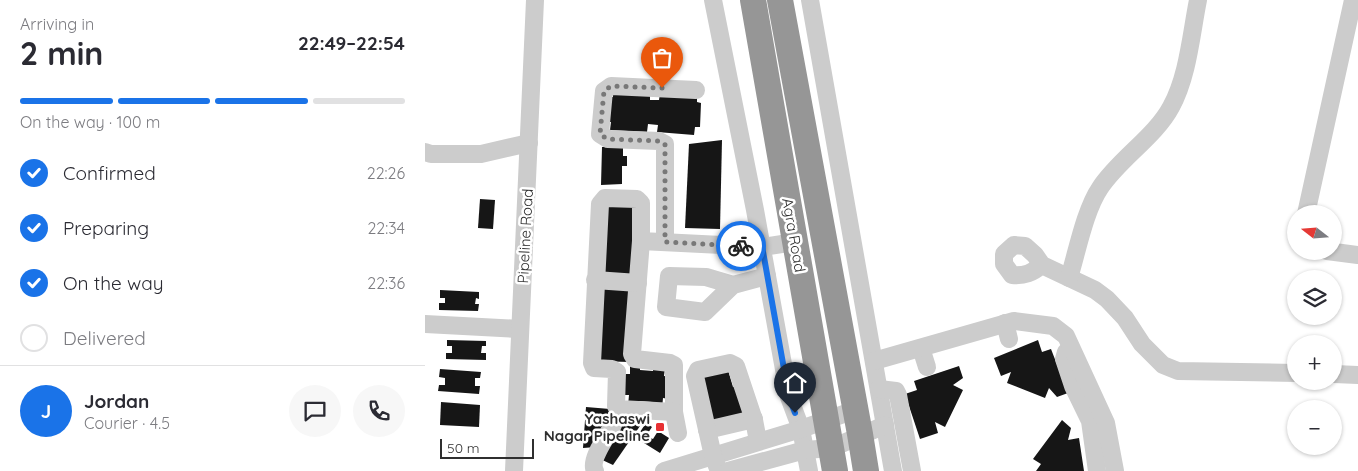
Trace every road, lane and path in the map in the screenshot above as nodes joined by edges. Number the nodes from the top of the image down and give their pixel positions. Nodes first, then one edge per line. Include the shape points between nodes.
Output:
1 (535, 0) edge
2 (713, 0) edge
3 (753, 0) edge
4 (780, 0) edge
5 (810, 0) edge
6 (1198, 0) edge
7 (1353, 0) edge
8 (1352, 37) edge
9 (696, 90) dead end
10 (529, 143) junction
11 (425, 152) edge
12 (1308, 205) edge
13 (641, 241) junction
14 (665, 242) junction
15 (795, 242) junction
16 (762, 246) junction
17 (1343, 253) edge
18 (1358, 255) edge
19 (1042, 265) dead end
20 (767, 276) junction
21 (1069, 278) junction
22 (595, 280) junction
23 (638, 283) junction
24 (733, 285) dead end
25 (425, 324) edge
26 (520, 329) junction
27 (921, 348) junction
28 (1071, 348) junction
29 (874, 361) junction
30 (927, 367) dead end
31 (1287, 373) edge
32 (1342, 374) edge
33 (1358, 375) edge
34 (879, 390) junction
35 (674, 412) junction
36 (754, 419) junction
37 (827, 420) junction
38 (858, 422) junction
39 (613, 425) dead end
40 (801, 429) junction
41 (707, 430) junction
42 (886, 432) junction
43 (678, 433) dead end
44 (905, 434) junction
45 (759, 441) junction
46 (805, 450) junction
47 (833, 460) edge
48 (716, 464) edge
49 (514, 471) edge
50 (595, 471) edge
51 (664, 471) edge
52 (728, 471) edge
53 (809, 471) edge
54 (866, 471) edge
55 (893, 471) edge
56 (912, 471) edge
57 (1097, 471) edge
58 (1115, 471) edge

1 - 10 street, Pipeline Road
2 - 16 street
3 - 15 highway, Agra Road
4 - 38 highway, Agra Road
5 - 29 street
6 - 21 street via 1184,70 1171,109 1099,189
7 - 8 street
8 - 12 street
9 - 14 street via 611,86 604,91 600,134 607,139 665,144
10 - 11 street via 481,154
10 - 26 street, Pipeline Road
13 - 14 street
13 - 22 street via 641,203 637,199 605,198 600,204
13 - 23 street
14 - 16 street
15 - 16 street
15 - 37 highway, Agra Road
16 - 20 street
17 - 18 street
19 - 21 street
20 - 24 street
20 - 40 street via 789,397
21 - 31 street via 1107,298 1125,318 1141,344 1163,365 1178,370
22 - 23 street
22 - 35 street via 592,363 594,368 617,372 616,406 620,409
23 - 35 street via 632,354 635,359 674,365
25 - 26 street
26 - 49 street, Pipeline Road
27 - 28 street via 1007,331 1014,321 1053,326 1066,336
27 - 29 street
27 - 30 street
28 - 57 street via 1064,359 1090,421
28 - 58 street via 1106,423
29 - 34 street
32 - 33 street
34 - 42 street
34 - 44 street via 896,391
35 - 43 street
36 - 41 street
36 - 41 street via 736,366 730,362 698,370 695,376
36 - 45 street
37 - 38 street
37 - 40 street
37 - 47 highway, Agra Road
38 - 42 street
38 - 47 street
38 - 54 highway, Agra Road
39 - 50 street via 594,458
40 - 45 street
40 - 46 street
41 - 48 street
42 - 44 street
42 - 55 street
44 - 56 street
45 - 48 street
46 - 47 street
46 - 52 street
46 - 53 street
48 - 51 street

